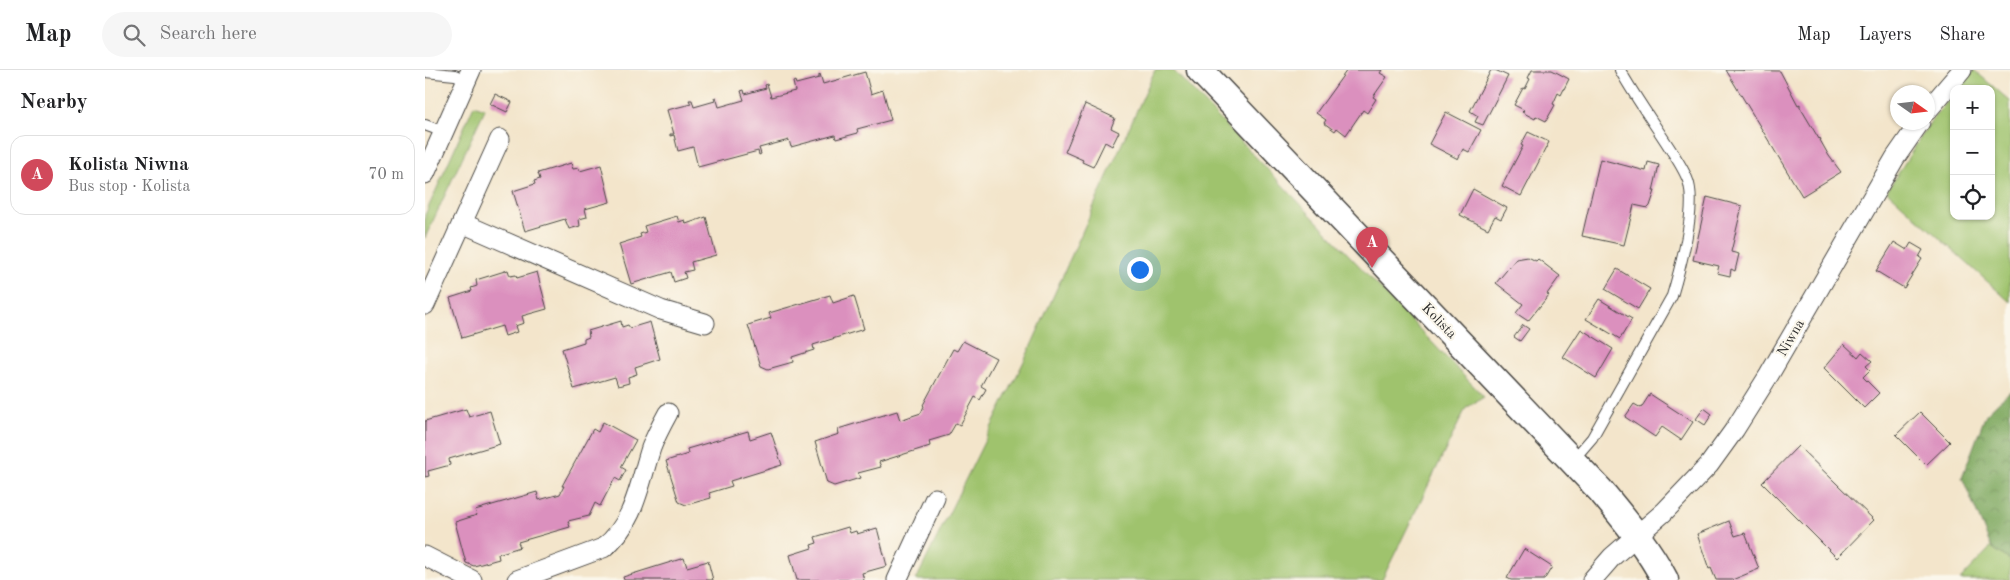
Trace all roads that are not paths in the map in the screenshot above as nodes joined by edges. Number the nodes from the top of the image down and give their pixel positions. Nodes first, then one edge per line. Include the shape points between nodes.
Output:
1 (1200, 70) edge
2 (1621, 70) edge
3 (1961, 70) edge
4 (425, 72) edge
5 (469, 75) edge
6 (1935, 101) edge
7 (425, 125) edge
8 (1914, 130) edge
9 (444, 132) junction
10 (500, 139) dead end
11 (425, 174) edge
12 (461, 223) junction
13 (425, 305) edge
14 (705, 324) dead end
15 (668, 413) dead end
16 (1572, 461) junction
17 (935, 498) dead end
18 (1637, 534) junction
19 (425, 556) edge
20 (472, 580) edge
21 (517, 580) edge
22 (897, 580) edge
23 (1592, 580) edge
24 (1665, 580) edge

1 - 16 street, Kolista
2 - 16 lane via 1688,182 1690,211 1671,296 1592,438
3 - 6 street
4 - 5 lane
5 - 9 street
7 - 9 lane
8 - 18 street, Niwna via 1735,429 1709,465 1664,512
9 - 11 street
10 - 12 street
12 - 13 street
12 - 14 street via 661,310
15 - 21 street via 657,432 628,516 615,539 603,548
16 - 18 street, Kolista
17 - 22 street
18 - 23 street, Niwna
18 - 24 street, Kolista
19 - 20 street

